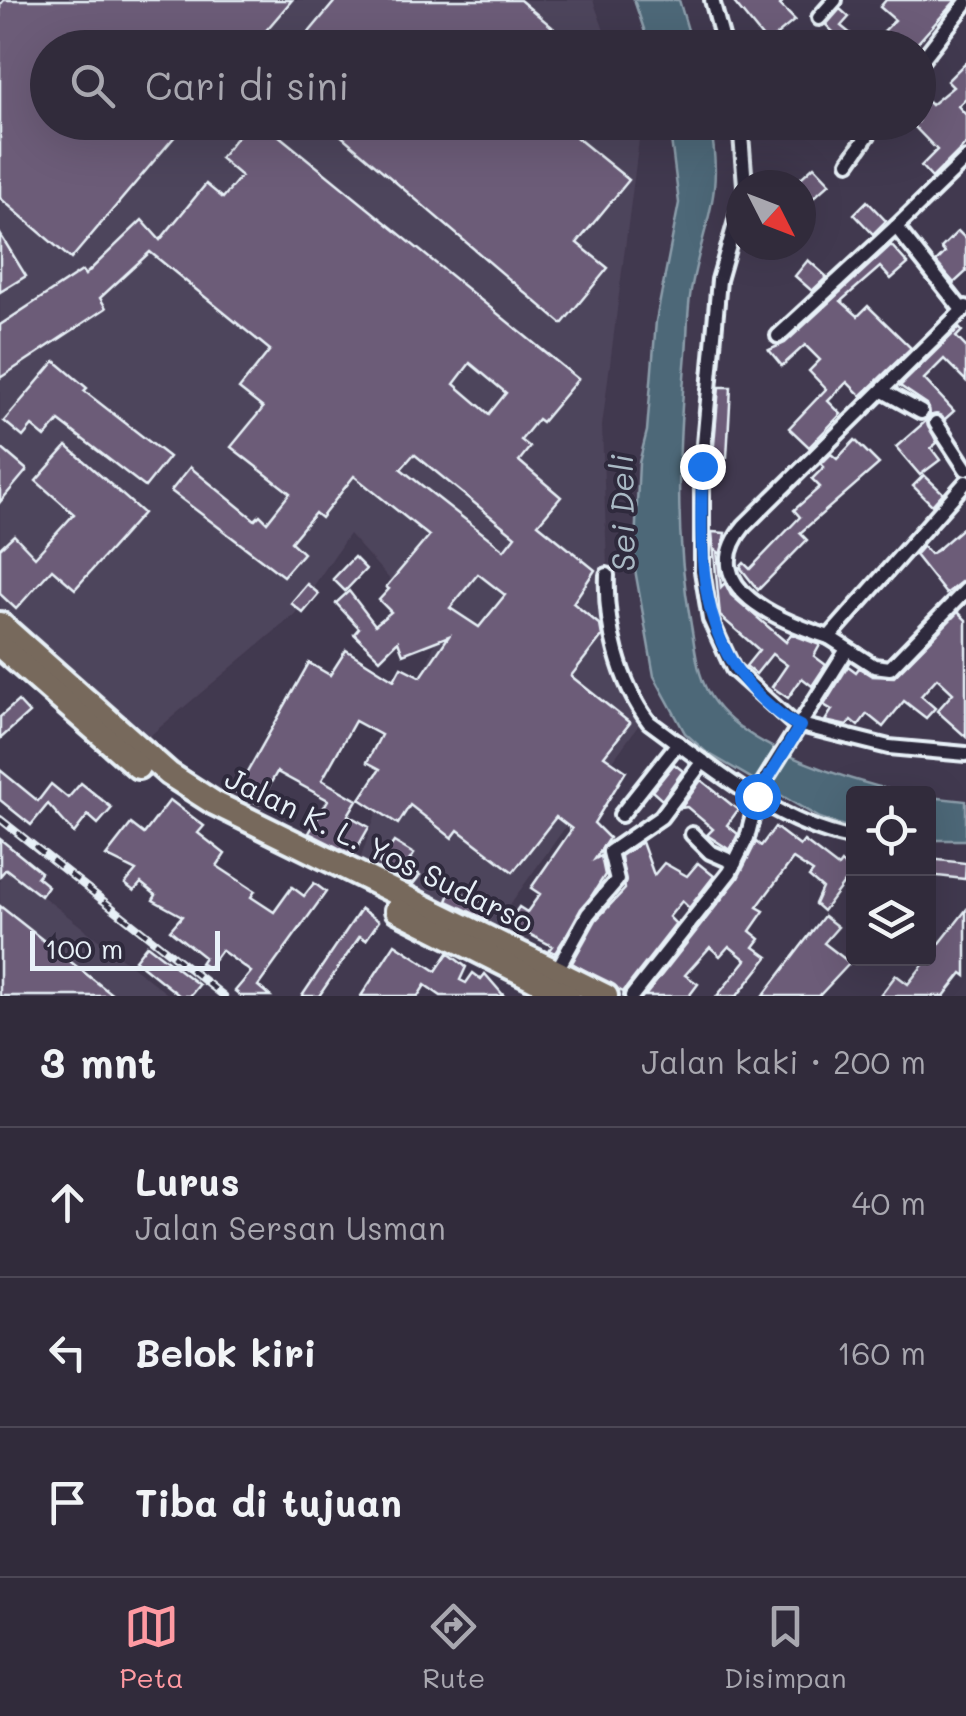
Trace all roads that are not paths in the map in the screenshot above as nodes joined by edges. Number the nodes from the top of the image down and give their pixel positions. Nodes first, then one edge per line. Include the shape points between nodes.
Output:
1 (712, 0) edge
2 (835, 0) edge
3 (966, 3) edge
4 (819, 18) dead end
5 (720, 30) edge
6 (936, 42) edge
7 (741, 140) edge
8 (864, 140) edge
9 (966, 159) edge
10 (849, 162) dead end
11 (744, 170) edge
12 (896, 228) junction
13 (726, 252) edge
14 (964, 309) edge
15 (778, 336) dead end
16 (882, 390) junction
17 (920, 412) dead end
18 (936, 423) dead end
19 (966, 469) edge
20 (966, 482) edge
21 (607, 576) dead end
22 (966, 590) edge
23 (0, 624) edge
24 (829, 637) junction
25 (0, 646) edge
26 (846, 651) junction
27 (800, 726) junction
28 (678, 743) junction
29 (966, 754) edge
30 (703, 761) junction
31 (759, 792) junction
32 (621, 815) dead end
33 (692, 834) dead end
34 (846, 837) edge
35 (735, 863) junction
36 (557, 970) junction
37 (568, 996) edge
38 (606, 996) edge
39 (632, 996) edge

1 - 5 street
2 - 4 street
3 - 6 street
7 - 11 street
8 - 10 street
9 - 12 street
12 - 14 street
12 - 15 street
13 - 27 street via 702,466 702,571 710,620 733,669
14 - 16 street
16 - 17 street
16 - 24 street via 744,526 729,554 741,592 774,616
18 - 19 street
20 - 24 street
21 - 28 street via 605,614 635,704
22 - 26 street via 890,668
23 - 36 highway, Jalan K. L. Yos Sudarso via 198,793
24 - 26 street
25 - 37 highway, Jalan K. L. Yos Sudarso via 160,785 210,817
26 - 27 street
27 - 29 street
27 - 31 street
28 - 30 street
28 - 32 street
30 - 31 street
30 - 36 street via 661,817 610,852 617,880 588,914
31 - 34 street via 808,828
31 - 35 street
33 - 35 street
35 - 39 street
36 - 38 highway, Jalan K. L. Yos Sudarso

